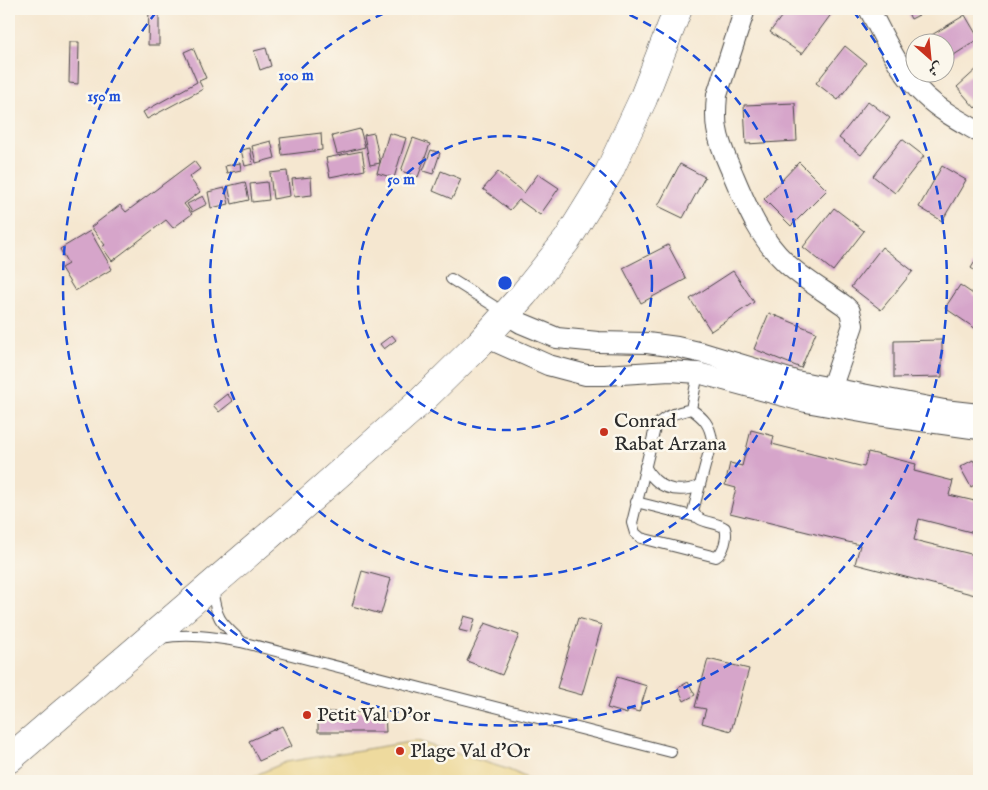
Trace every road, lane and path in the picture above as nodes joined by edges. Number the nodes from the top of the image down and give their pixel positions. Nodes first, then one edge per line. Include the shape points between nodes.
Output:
1 (678, 9) edge
2 (746, 9) edge
3 (869, 9) edge
4 (979, 132) edge
5 (451, 279) dead end
6 (506, 314) junction
7 (485, 337) junction
8 (557, 338) junction
9 (548, 365) junction
10 (698, 373) junction
11 (829, 396) junction
12 (691, 409) junction
13 (978, 422) edge
14 (645, 466) junction
15 (699, 486) junction
16 (636, 502) junction
17 (696, 517) junction
18 (211, 584) junction
19 (144, 641) junction
20 (241, 642) junction
21 (671, 752) dead end
22 (9, 759) edge

1 - 6 main road via 609,172 567,240
2 - 11 street via 717,94 717,130 746,207 771,247 786,264 850,311 852,325
3 - 4 street via 897,62 910,79 940,108
5 - 6 lane
6 - 7 main road
6 - 8 street
7 - 9 street
7 - 18 main road via 421,401
8 - 9 street
8 - 11 street via 677,347 796,381
9 - 10 street via 586,375
10 - 11 street via 806,402
10 - 12 lane
11 - 13 street via 878,415
12 - 14 lane via 669,415 658,423
12 - 15 lane via 707,422 712,440
14 - 15 lane via 662,486 690,490
14 - 16 lane
15 - 17 lane via 693,508
16 - 17 lane
16 - 17 lane via 632,523 635,533 641,538 712,558 719,556 725,528
18 - 19 main road
18 - 20 lane via 221,624
19 - 20 lane via 174,636 208,636
19 - 22 main road
20 - 21 lane

